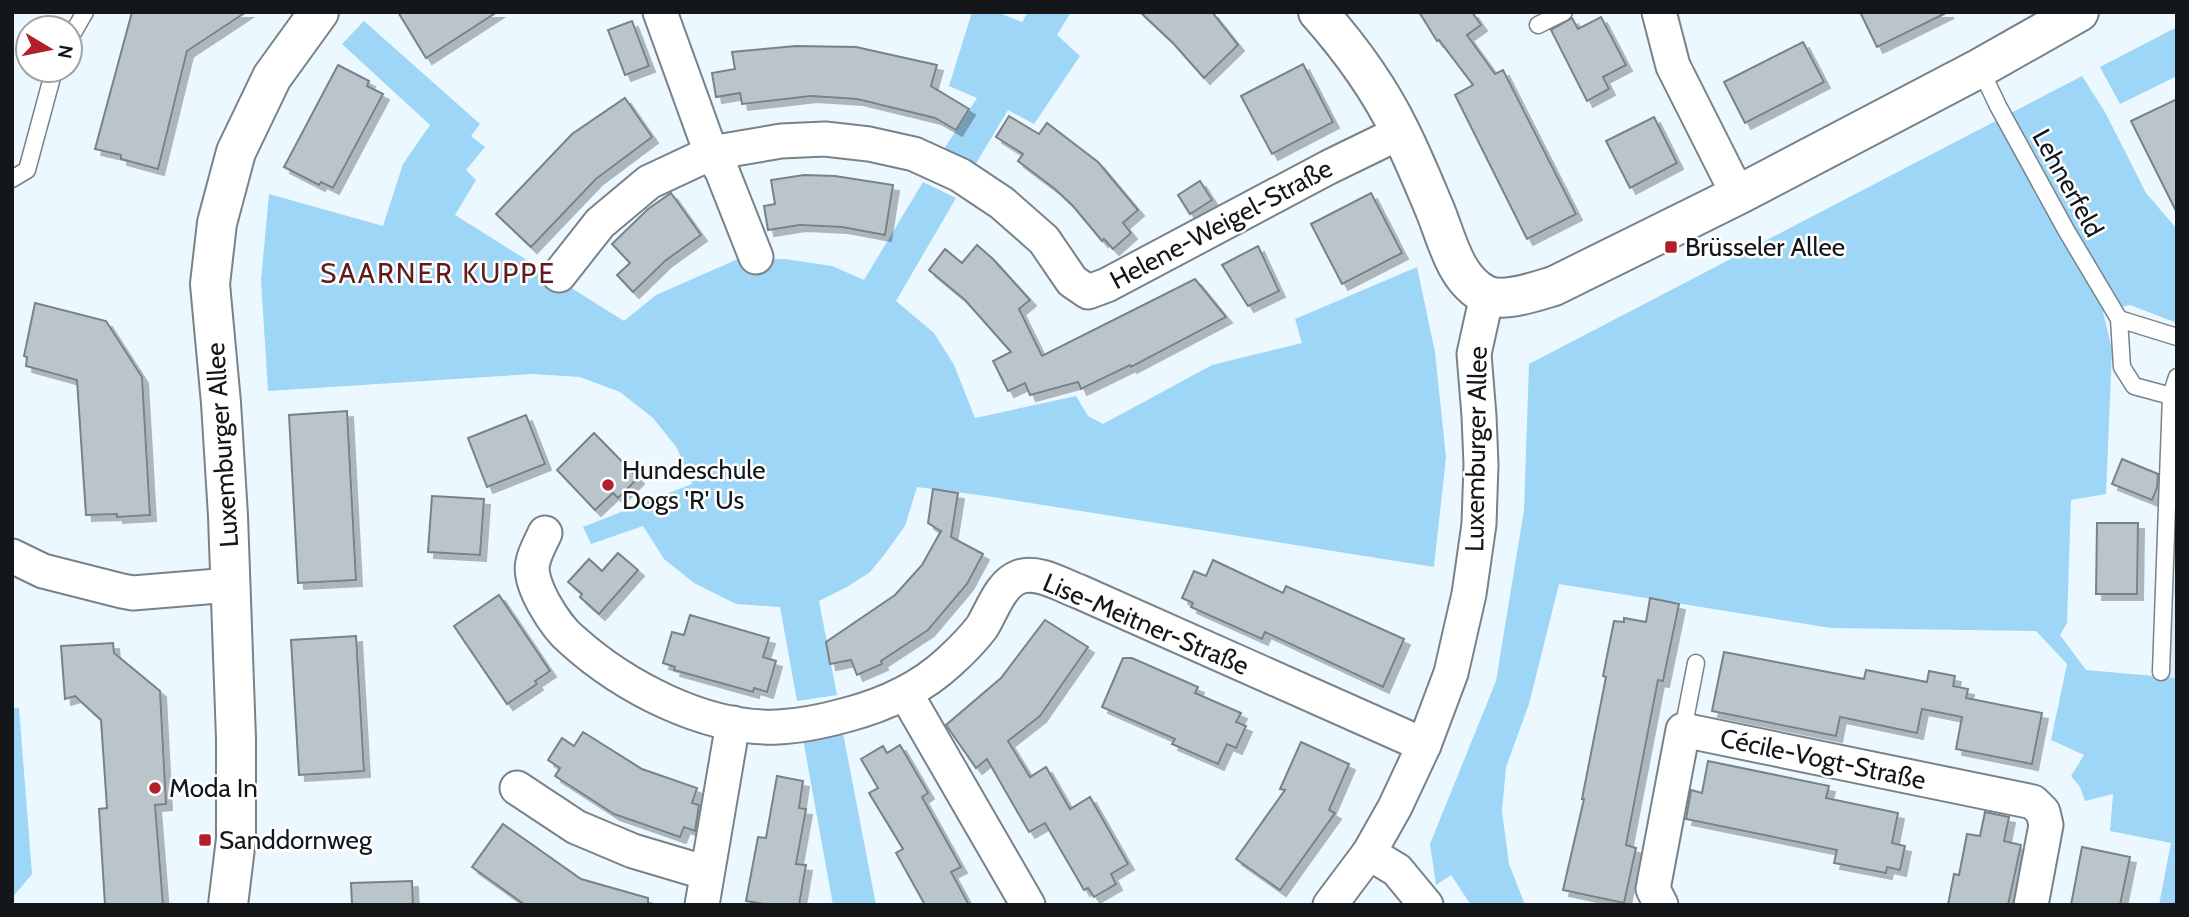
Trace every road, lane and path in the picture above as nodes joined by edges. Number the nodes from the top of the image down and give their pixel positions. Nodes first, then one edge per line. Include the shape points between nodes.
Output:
1 (319, 12) edge
2 (660, 12) edge
3 (1318, 12) edge
4 (1564, 12) edge
5 (1659, 12) edge
6 (2078, 12) edge
7 (1538, 25) dead end
8 (1980, 68) junction
9 (50, 84) edge
10 (1401, 132) junction
11 (711, 153) junction
12 (12, 179) edge
13 (1738, 195) junction
14 (756, 257) dead end
15 (559, 275) dead end
16 (1487, 295) junction
17 (2119, 319) junction
18 (2177, 337) edge
19 (2177, 377) edge
20 (2171, 396) junction
21 (545, 533) dead end
22 (13, 559) edge
23 (230, 584) junction
24 (1696, 663) dead end
25 (2161, 671) dead end
26 (906, 694) junction
27 (733, 723) junction
28 (1683, 730) junction
29 (1424, 745) junction
30 (517, 788) dead end
31 (1369, 853) junction
32 (704, 889) edge
33 (228, 905) edge
34 (1028, 905) edge
35 (1330, 905) edge
36 (1426, 905) edge
37 (1661, 905) edge
38 (2031, 905) edge

1 - 23 street, Luxemburger Allee via 272,77 236,152 217,223 210,284
2 - 11 street
3 - 10 street via 1346,44
4 - 7 lane
5 - 13 street via 1673,66
6 - 8 street
8 - 13 street
8 - 17 lane, Lehnerfeld
9 - 12 lane via 27,170
10 - 11 street, Helene-Weigel-Straße via 1088,292 1072,281 1044,240 1002,203 960,175 914,154 825,139
10 - 16 street via 1455,262 1470,284
11 - 14 street
11 - 15 street, Helene-Weigel-Straße via 649,182 600,223
13 - 16 street via 1554,286 1508,297
16 - 29 street, Luxemburger Allee via 1474,354 1481,464 1478,536 1451,673
17 - 18 lane
17 - 20 lane, Lehnerfeld via 2123,367 2134,386
19 - 20 lane
20 - 25 lane
21 - 27 street, Lise-Meitner-Straße via 532,564 538,594 567,636 597,663 677,708
22 - 23 street via 132,593
23 - 33 street, Luxemburger Allee via 237,803
24 - 28 lane
26 - 27 street, Lise-Meitner-Straße via 825,721 778,727
26 - 29 street, Lise-Meitner-Straße via 948,663 981,629 1006,586 1020,576 1036,575
26 - 34 street
27 - 32 street
28 - 37 street, Cécile-Vogt-Straße via 1653,889
28 - 38 street, Cécile-Vogt-Straße via 2033,802 2043,812 2046,825
29 - 31 street, Luxemburger Allee
30 - 32 street via 576,827
31 - 35 street, Luxemburger Allee
31 - 36 street via 1397,870

